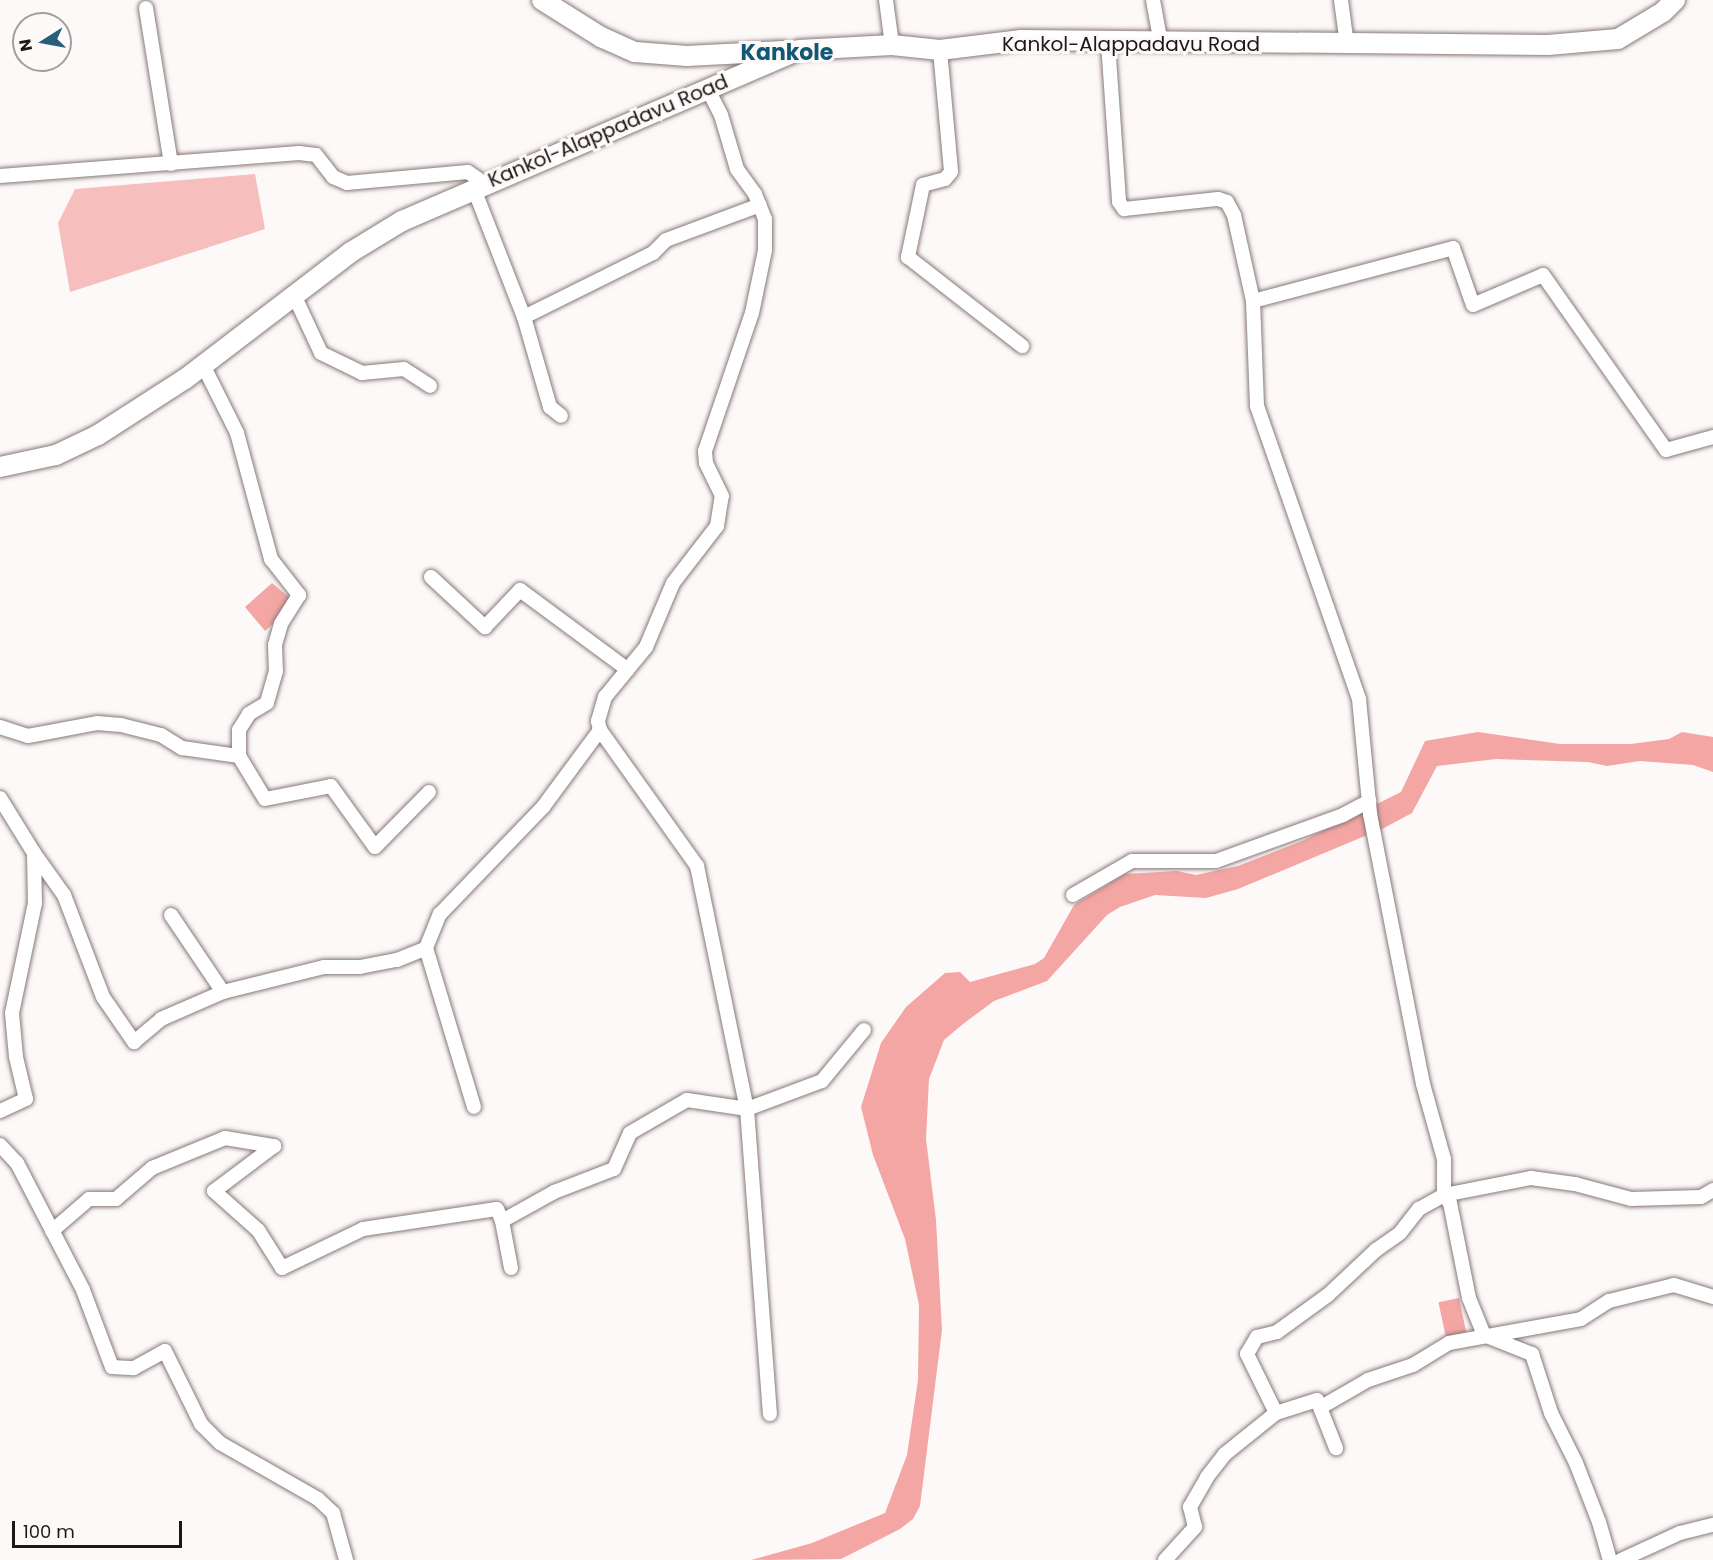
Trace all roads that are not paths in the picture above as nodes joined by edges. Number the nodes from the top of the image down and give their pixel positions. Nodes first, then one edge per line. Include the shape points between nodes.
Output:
1 (542, 0) edge
2 (886, 0) edge
3 (1153, 0) edge
4 (1341, 0) edge
5 (1675, 0) edge
6 (146, 8) dead end
7 (1108, 42) junction
8 (1161, 44) junction
9 (892, 45) junction
10 (1347, 45) junction
11 (799, 50) junction
12 (940, 50) junction
13 (707, 88) junction
14 (171, 164) junction
15 (0, 176) edge
16 (480, 187) junction
17 (760, 205) junction
18 (294, 295) junction
19 (1253, 300) junction
20 (524, 317) junction
21 (1022, 346) dead end
22 (203, 365) junction
23 (430, 386) dead end
24 (561, 416) dead end
25 (1713, 437) edge
26 (0, 467) edge
27 (431, 576) dead end
28 (628, 670) junction
29 (0, 727) edge
30 (600, 730) junction
31 (238, 756) junction
32 (429, 792) dead end
33 (0, 798) edge
34 (1369, 801) junction
35 (34, 853) junction
36 (1073, 895) dead end
37 (171, 915) dead end
38 (426, 948) junction
39 (223, 992) junction
40 (864, 1030) dead end
41 (474, 1107) dead end
42 (747, 1109) junction
43 (0, 1111) edge
44 (0, 1145) edge
45 (1713, 1190) edge
46 (1444, 1195) junction
47 (502, 1221) junction
48 (52, 1231) junction
49 (511, 1268) dead end
50 (1713, 1297) edge
51 (1484, 1335) junction
52 (1323, 1406) junction
53 (1276, 1413) junction
54 (770, 1414) dead end
55 (1336, 1448) dead end
56 (1713, 1525) edge
57 (346, 1560) edge
58 (1165, 1560) edge
59 (1610, 1560) edge
60 (1621, 1560) edge

1 - 11 main road via 600,37 635,52 687,56
2 - 9 street
3 - 8 street
4 - 10 street
5 - 10 main road, Kankol-Alappadavu Road via 1663,12 1618,39 1548,45
6 - 14 street
7 - 8 main road, Kankol-Alappadavu Road
7 - 12 main road, Kankol-Alappadavu Road via 1021,40
7 - 19 street via 1119,202 1124,209 1218,199 1227,202 1234,215
8 - 10 main road, Kankol-Alappadavu Road
9 - 11 main road, Kankol-Alappadavu Road
9 - 12 main road, Kankol-Alappadavu Road
11 - 13 main road, Kankol-Alappadavu Road
12 - 21 street via 951,172 945,179 923,185 908,257
13 - 16 main road, Kankol-Alappadavu Road
13 - 17 street via 722,114 736,169
14 - 15 street
14 - 16 street via 299,153 315,156 333,177 347,183 468,172
16 - 18 main road, Kankol-Alappadavu Road via 402,221 351,252
16 - 20 street
17 - 20 street via 666,240 653,253
17 - 28 street via 765,250 752,313 705,451 706,463 722,496 722,510 717,526 673,583 646,647
18 - 22 main road, Kankol-Alappadavu Road
18 - 23 street via 321,353 362,373 404,369
19 - 25 street via 1454,248 1473,305 1543,275 1666,450
19 - 34 street via 1257,406 1359,699
20 - 24 street via 550,407
22 - 26 main road, Kankol-Alappadavu Road via 98,435 56,455
22 - 31 street via 237,433 270,559 299,595 281,624 275,645 276,671 267,703 249,714 239,730
27 - 28 street via 485,627 520,590
28 - 30 street via 605,697 598,721
29 - 31 street via 28,736 85,725 121,726 161,735 182,748
30 - 38 street via 543,807 440,914
30 - 42 street via 697,866
31 - 32 street via 265,799 331,786 375,846
33 - 35 street
34 - 36 street via 1343,815 1216,861 1132,861
34 - 46 street via 1423,1084 1444,1159
35 - 39 street via 64,895 103,997 134,1042 161,1019
35 - 43 street via 35,903 12,1013 16,1057 26,1099
37 - 39 street
38 - 39 street via 397,960 324,968
38 - 41 street
40 - 42 street via 822,1082
42 - 47 street via 687,1100 630,1133 614,1169 554,1192
42 - 54 street
44 - 48 street via 17,1164
45 - 46 street via 1701,1197 1631,1199 1531,1178
46 - 51 street via 1450,1203 1469,1298
46 - 53 street via 1419,1209 1400,1233 1328,1295 1277,1332 1257,1337 1247,1354
47 - 48 street via 497,1209 363,1229 282,1268 258,1230 214,1191 274,1146 225,1138 152,1168 116,1199 89,1199
47 - 49 street
48 - 57 street via 82,1290 112,1367 134,1368 165,1351 201,1424 220,1443 318,1499 333,1512
50 - 51 street via 1674,1285 1609,1301 1581,1319
51 - 52 street via 1434,1350 1413,1365 1368,1380
51 - 59 street via 1532,1354 1551,1413 1599,1522
52 - 53 street via 1317,1400
52 - 55 street
53 - 58 street via 1225,1454 1207,1477 1190,1507 1195,1527
56 - 60 street via 1680,1533

